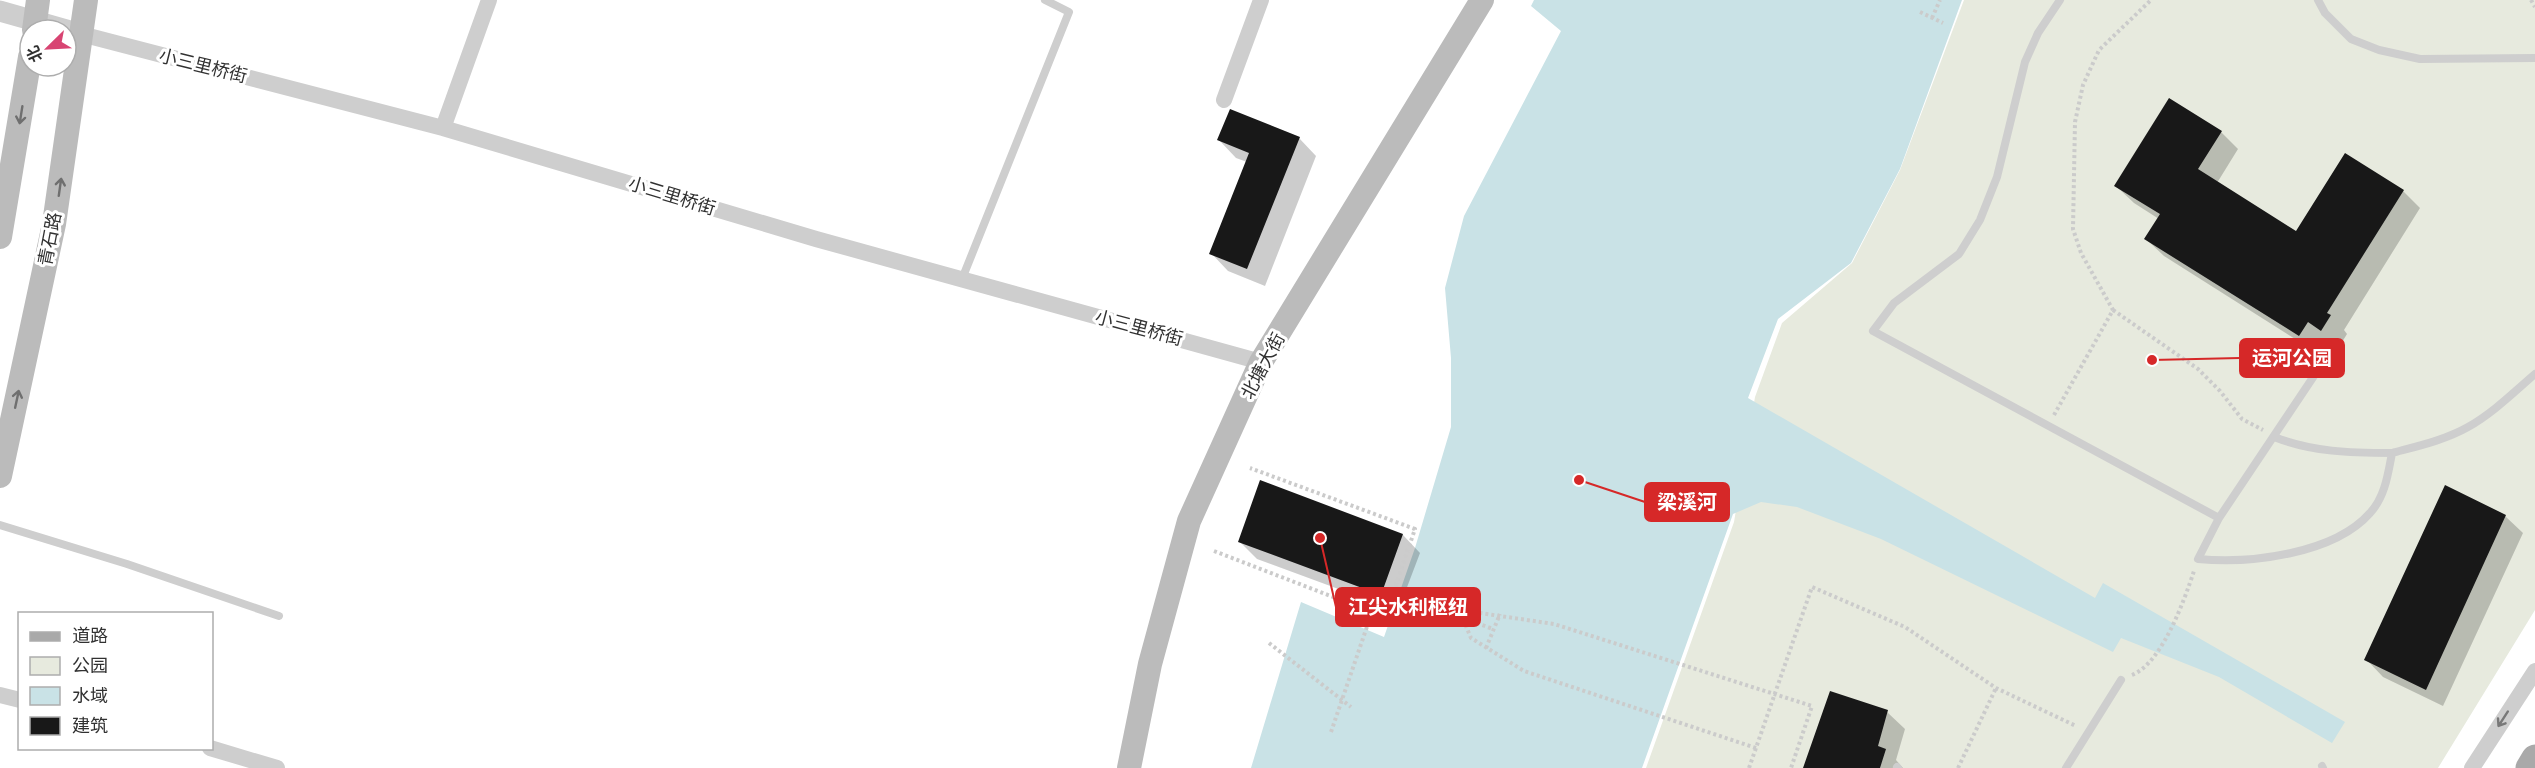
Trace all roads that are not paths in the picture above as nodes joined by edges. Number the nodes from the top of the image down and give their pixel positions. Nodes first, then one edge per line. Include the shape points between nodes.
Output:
1 (86, 0) edge
2 (489, 0) edge
3 (1045, 0) edge
4 (1261, 0) edge
5 (1482, 0) edge
6 (2060, 0) edge
7 (2318, 0) edge
8 (0, 10) edge
9 (36, 17) edge
10 (81, 34) junction
11 (2535, 58) edge
12 (26, 78) edge
13 (1224, 100) dead end
14 (443, 128) junction
15 (4, 204) edge
16 (0, 237) edge
17 (962, 279) junction
18 (2332, 349) dead end
19 (1261, 362) junction
20 (2535, 374) edge
21 (2274, 436) junction
22 (2392, 453) junction
23 (0, 476) edge
24 (2219, 519) junction
25 (0, 525) edge
26 (279, 616) dead end
27 (2535, 671) edge
28 (2121, 680) dead end
29 (0, 695) edge
30 (18, 700) edge
31 (213, 749) edge
32 (2535, 758) edge
33 (277, 768) edge
34 (1129, 768) edge
35 (2066, 768) edge
36 (2472, 768) edge
37 (2529, 768) edge

1 - 10 main road, 青石路
2 - 14 street
3 - 17 lane via 1069,12
4 - 13 street
5 - 19 main road, 北塘大街
6 - 24 lane via 2037,33 2025,62 1997,177 1980,220 1959,254 1894,303 1873,332
7 - 11 lane via 2351,39 2379,50 2420,59
8 - 9 street
9 - 10 street
10 - 14 street, 小三里桥街
23 -> 10 main road, 青石路 via 54,224
12 -> 15 main road
14 - 17 street, 小三里桥街
15 - 16 main road
17 - 19 street, 小三里桥街
18 - 21 lane
19 - 34 main road, 北塘大街 via 1189,521 1150,664
20 - 22 lane via 2468,427
21 - 22 lane via 2300,447 2338,453
21 - 24 lane
22 - 24 lane via 2386,483 2372,512 2350,532 2323,544 2268,557 2198,559
25 - 26 lane
27 -> 36 street
28 - 35 lane
29 - 30 street
31 - 33 street
32 - 37 main road

